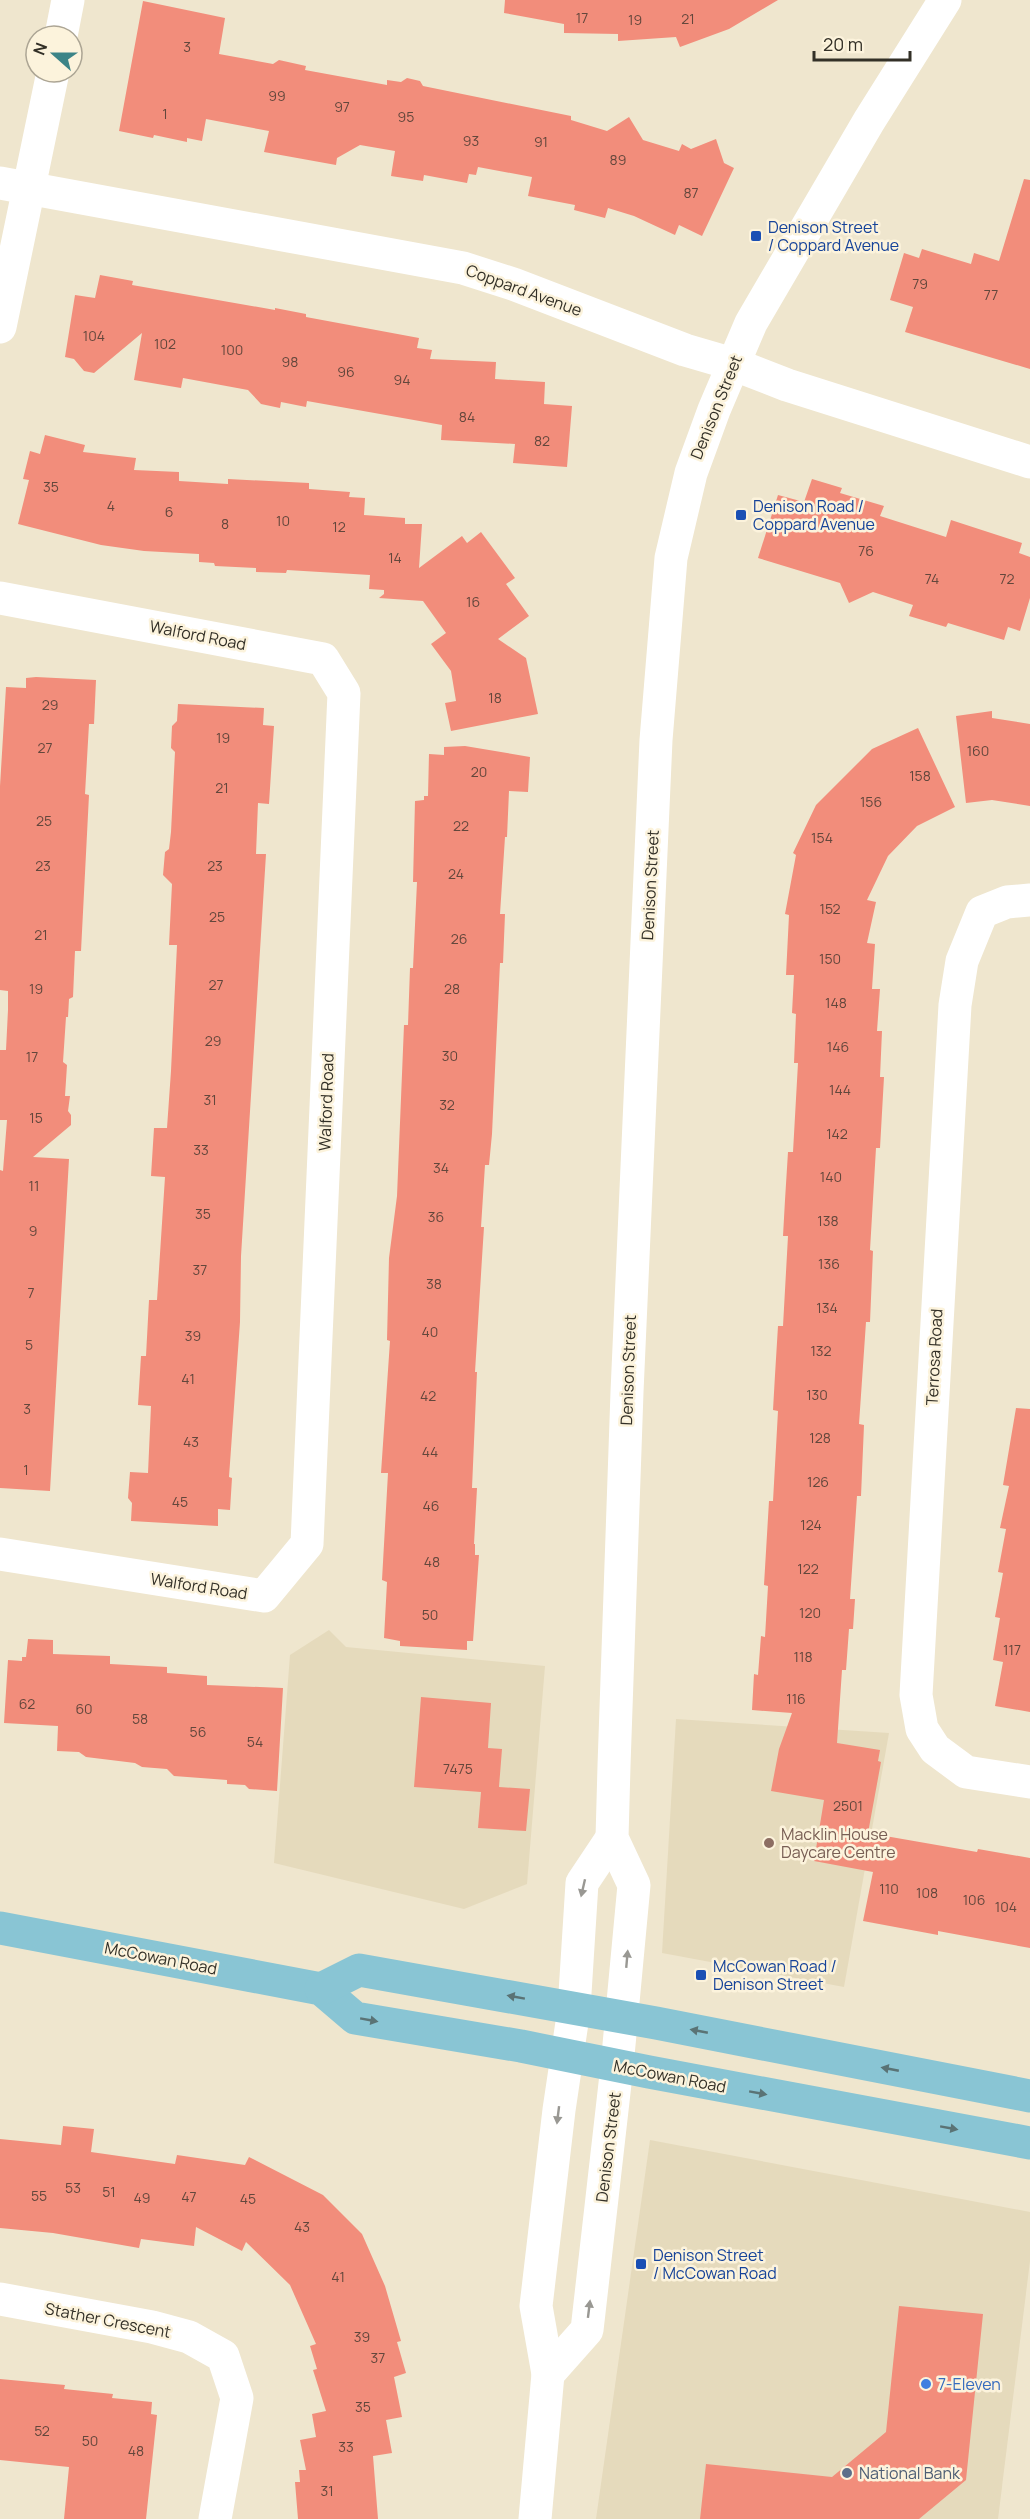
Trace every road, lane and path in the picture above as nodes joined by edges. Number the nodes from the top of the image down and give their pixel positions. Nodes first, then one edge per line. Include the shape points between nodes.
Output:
1 (68, 0) edge
2 (945, 0) edge
3 (63, 24) edge
4 (49, 84) edge
5 (15, 186) edge
6 (0, 327) edge
7 (733, 364) junction
8 (1030, 462) edge
9 (0, 598) edge
10 (1030, 900) edge
11 (0, 1554) edge
12 (1030, 1782) edge
13 (612, 1838) junction
14 (0, 1928) edge
15 (321, 1989) junction
16 (574, 2008) junction
17 (622, 2017) junction
18 (567, 2057) junction
19 (617, 2066) junction
20 (1030, 2096) edge
21 (1030, 2143) edge
22 (0, 2299) edge
23 (548, 2374) junction
24 (215, 2519) edge
25 (535, 2519) edge

1 - 3 street
2 - 7 street, Denison Street via 826,194 751,323
4 - 5 street
5 - 6 street
5 - 7 street, Coppard Avenue via 463,268
7 - 8 street, Coppard Avenue via 787,385
7 - 13 street, Denison Street via 691,473 671,558 662,662 627,1392
9 - 11 street, Walford Road via 323,659 344,693 307,1544 264,1596
10 - 12 street, Terrosa Road via 1007,902 982,912 962,961 955,1005 916,1695 922,1729 935,1749 966,1772
13 -> 16 street via 582,1883
17 -> 13 street, Denison Street via 634,1885
14 - 15 main road, McCowan Road
16 -> 15 main road via 359,1970
15 -> 18 main road, McCowan Road via 355,2018
16 - 17 main road
16 - 18 street
17 - 19 street, Denison Street
20 -> 17 main road
18 - 19 main road, McCowan Road
18 -> 23 street via 536,2306
19 -> 21 main road, McCowan Road
23 -> 19 street, Denison Street via 587,2330
22 - 24 street, Stather Crescent via 152,2327 189,2337 223,2356 237,2398
23 - 25 street

